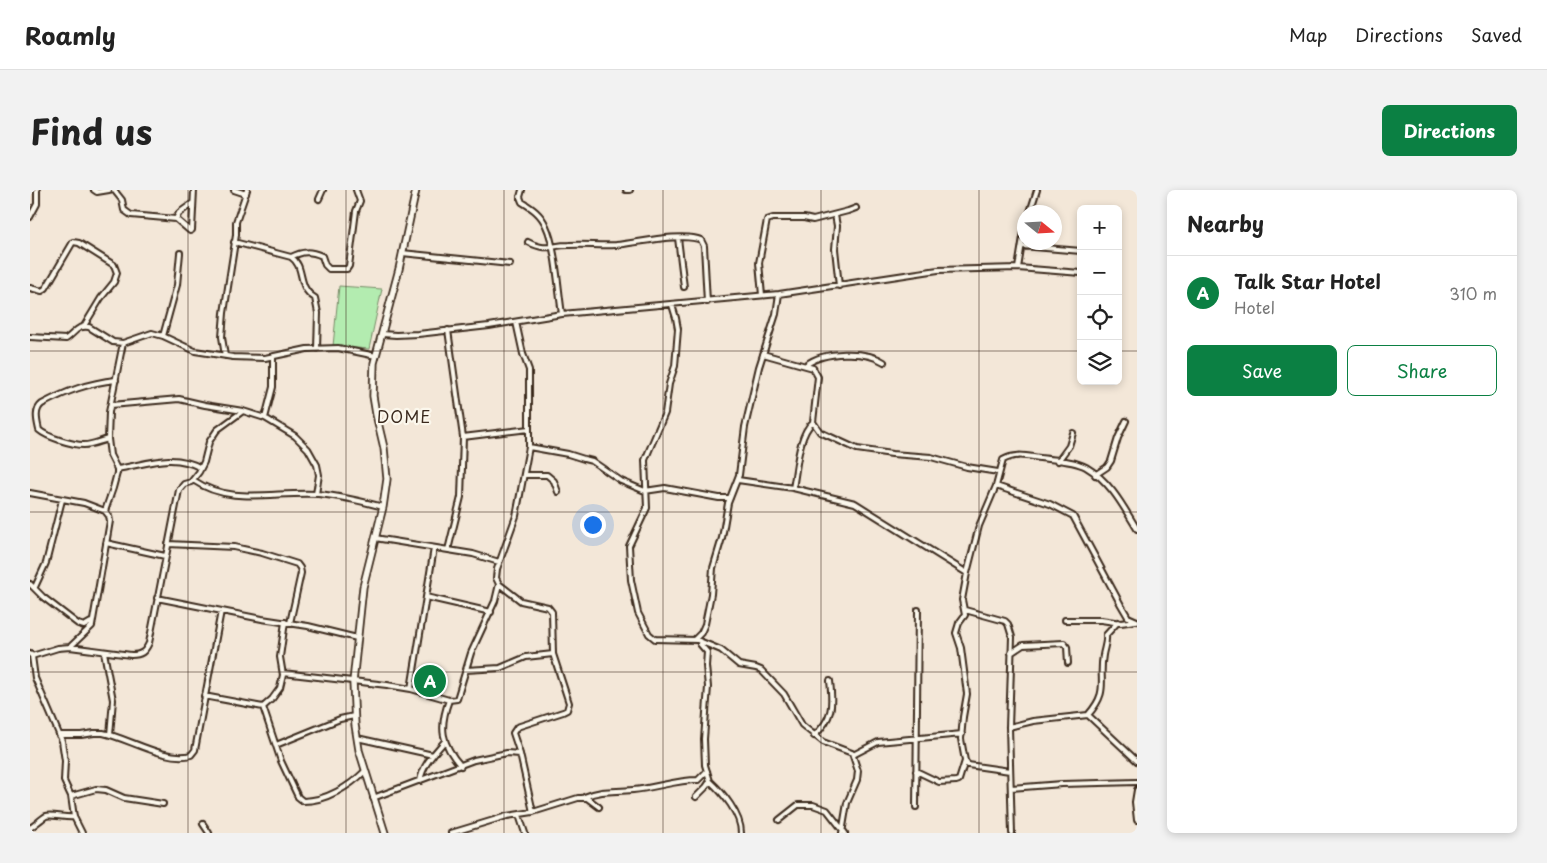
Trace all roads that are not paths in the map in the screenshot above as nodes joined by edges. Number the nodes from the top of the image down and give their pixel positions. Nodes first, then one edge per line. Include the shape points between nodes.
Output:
1 (37, 190) edge
2 (94, 190) edge
3 (109, 190) edge
4 (114, 190) edge
5 (194, 190) edge
6 (234, 190) edge
7 (323, 190) edge
8 (356, 190) edge
9 (416, 190) edge
10 (522, 190) edge
11 (1037, 190) edge
12 (246, 192) edge
13 (319, 199) dead end
14 (193, 203) junction
15 (1032, 205) edge
16 (856, 208) dead end
17 (835, 215) junction
18 (30, 217) edge
19 (176, 219) junction
20 (678, 238) junction
21 (234, 242) junction
22 (528, 242) dead end
23 (553, 248) junction
24 (1062, 249) edge
25 (1021, 250) edge
26 (1077, 251) edge
27 (180, 253) dead end
28 (402, 253) junction
29 (292, 257) junction
30 (510, 264) dead end
31 (1018, 268) junction
32 (1077, 273) edge
33 (838, 286) junction
34 (684, 287) dead end
35 (30, 288) edge
36 (779, 294) junction
37 (762, 295) junction
38 (708, 302) junction
39 (672, 305) junction
40 (562, 314) junction
41 (516, 322) junction
42 (84, 326) junction
43 (448, 330) junction
44 (382, 334) junction
45 (163, 336) junction
46 (30, 337) edge
47 (123, 343) junction
48 (317, 350) junction
49 (763, 354) junction
50 (225, 356) junction
51 (376, 356) junction
52 (274, 357) junction
53 (884, 362) dead end
54 (806, 365) junction
55 (116, 380) junction
56 (111, 405) junction
57 (243, 411) junction
58 (265, 418) junction
59 (1126, 421) dead end
60 (813, 422) junction
61 (529, 429) junction
62 (1073, 433) dead end
63 (463, 437) junction
64 (108, 439) junction
65 (529, 448) junction
66 (1058, 460) junction
67 (201, 468) junction
68 (117, 469) junction
69 (998, 472) junction
70 (524, 475) junction
71 (1095, 475) junction
72 (193, 480) junction
73 (738, 480) junction
74 (996, 486) junction
75 (793, 488) junction
76 (645, 491) junction
77 (558, 492) dead end
78 (30, 493) edge
79 (316, 494) junction
80 (730, 498) junction
81 (62, 500) junction
82 (382, 507) junction
83 (105, 511) junction
84 (1137, 530) edge
85 (375, 538) junction
86 (106, 543) junction
87 (168, 544) junction
88 (434, 548) junction
89 (448, 550) junction
90 (165, 556) junction
91 (500, 562) junction
92 (967, 573) junction
93 (30, 584) edge
94 (499, 584) junction
95 (35, 587) junction
96 (426, 597) junction
97 (158, 598) junction
98 (918, 610) dead end
99 (965, 610) junction
100 (221, 611) junction
101 (491, 612) junction
102 (1065, 620) dead end
103 (1136, 621) edge
104 (92, 622) junction
105 (288, 622) junction
106 (1118, 622) junction
107 (357, 638) junction
108 (695, 640) junction
109 (70, 647) junction
110 (104, 652) junction
111 (1011, 653) junction
112 (553, 654) junction
113 (31, 655) edge
114 (1068, 663) dead end
115 (466, 670) junction
116 (283, 673) junction
117 (830, 680) dead end
118 (353, 682) junction
119 (411, 689) junction
120 (204, 696) junction
121 (449, 700) junction
122 (263, 707) junction
123 (1088, 715) junction
124 (354, 716) junction
125 (1009, 727) junction
126 (962, 734) junction
127 (59, 735) junction
128 (110, 735) junction
129 (814, 736) junction
130 (916, 737) junction
131 (357, 738) junction
132 (444, 742) junction
133 (276, 745) junction
134 (520, 754) junction
135 (433, 755) junction
136 (853, 755) junction
137 (965, 761) junction
138 (1137, 761) edge
139 (461, 766) junction
140 (366, 771) junction
141 (707, 771) junction
142 (1010, 771) junction
143 (916, 772) junction
144 (420, 781) junction
145 (710, 781) junction
146 (1137, 782) edge
147 (1011, 788) junction
148 (1137, 790) edge
149 (71, 796) junction
150 (584, 797) junction
151 (696, 797) dead end
152 (373, 798) junction
153 (163, 804) dead end
154 (599, 807) dead end
155 (916, 807) dead end
156 (533, 812) junction
157 (519, 815) junction
158 (74, 817) junction
159 (779, 820) dead end
160 (1137, 820) edge
161 (203, 824) dead end
162 (30, 828) edge
163 (843, 832) edge
164 (82, 833) edge
165 (209, 833) edge
166 (385, 833) edge
167 (451, 833) edge
168 (525, 833) edge
169 (741, 833) edge
170 (1012, 833) edge

1 - 18 street via 37,204
2 - 3 street
4 - 19 street via 122,200 124,210 131,216
5 - 14 street
6 - 12 street
7 - 13 street
8 - 29 street via 360,201 347,269 329,269 322,256 307,252
9 - 28 street
10 - 23 street via 522,202 534,209 544,222
11 - 15 street
12 - 21 street via 236,222
14 - 19 street
14 - 19 street via 192,230 188,231
16 - 17 street
17 - 33 street via 838,226 835,249
17 - 37 street via 813,220 767,220 759,262
20 - 23 street
20 - 34 street
20 - 38 street via 698,238 703,242
21 - 29 street
21 - 50 street via 222,337
22 - 23 street via 540,248
23 - 40 street
24 - 26 street
25 - 31 street
27 - 45 street via 177,285
28 - 30 street
28 - 44 street
29 - 48 street via 304,288 315,298
31 - 32 street
31 - 33 street via 938,270
33 - 36 street
35 - 42 street via 42,292 46,288 73,242 114,265 117,273 114,282
36 - 37 street
36 - 49 street
37 - 38 street
38 - 39 street
39 - 40 street
39 - 76 street via 678,329 675,366 665,413 645,460
40 - 41 street
41 - 43 street
41 - 61 street via 529,370
42 - 46 street via 66,339
42 - 47 street via 113,342
43 - 44 street
43 - 63 street
44 - 51 street
45 - 47 street via 152,333
45 - 50 street via 195,351
47 - 55 street
48 - 51 street via 345,348
48 - 52 street via 307,349
49 - 54 street
49 - 73 street via 745,427
50 - 52 street via 245,359
51 - 82 street via 373,396 387,479
52 - 58 street via 273,387
53 - 54 street via 872,356 852,354 828,356
54 - 60 street via 813,368 818,377
55 - 56 street
55 - 64 street via 82,386 42,404 37,412 39,430 61,440 85,445
56 - 57 street via 179,399
56 - 64 street
57 - 58 street
57 - 67 street via 212,436
58 - 79 street via 295,436 308,449 319,475
59 - 71 street via 1111,461
60 - 69 street via 820,432 857,448 931,457
60 - 75 street via 802,442
61 - 63 street
61 - 65 street
62 - 66 street via 1070,446
63 - 89 street via 461,497
64 - 68 street via 110,455
65 - 70 street
65 - 76 street via 584,458 621,481
66 - 69 street via 1011,456 1003,460
66 - 71 street via 1085,467
67 - 68 street via 192,463 164,459
67 - 72 street
68 - 83 street
69 - 74 street
70 - 77 street via 547,475 554,481
70 - 91 street via 516,516
71 - 84 street via 1118,498
72 - 79 street via 228,495
72 - 87 street via 179,490
73 - 75 street
73 - 80 street
74 - 92 street via 979,526
74 - 103 street via 1050,504 1073,516 1128,617
75 - 92 street via 855,503
76 - 80 street via 665,488
76 - 108 street via 647,508 629,546 631,580 638,613 655,639
78 - 81 street
79 - 82 street via 350,498
80 - 108 street via 712,568 705,624
81 - 83 street
81 - 95 street via 46,563
82 - 85 street
83 - 86 street via 110,521
85 - 88 street
85 - 107 street via 363,587
86 - 90 street
86 - 104 street
87 - 90 street
87 - 105 street via 234,547 297,564 301,573
88 - 89 street
88 - 96 street
89 - 91 street
90 - 97 street
91 - 94 street via 496,578
92 - 99 street via 962,600
93 - 95 street
94 - 101 street
94 - 112 street via 521,601 550,609
95 - 104 street via 78,624 84,626
96 - 101 street
96 - 119 street
97 - 100 street
97 - 110 street via 149,643 144,652 140,655
98 - 130 street
99 - 111 street via 1005,621 1012,637
99 - 126 street via 956,633 967,694
100 - 105 street
100 - 120 street
101 - 115 street
102 - 106 street
103 - 106 street
104 - 109 street via 86,633
105 - 107 street
105 - 116 street via 280,657
106 - 123 street via 1106,635 1101,696
107 - 118 street
108 - 129 street via 721,650 739,665 761,670 784,694 798,720
108 - 141 street via 707,652 704,739
109 - 110 street
109 - 113 street
110 - 128 street via 113,700
111 - 114 street via 1023,645 1064,643
111 - 125 street
112 - 115 street via 526,657 500,668
112 - 134 street via 569,706 562,712 517,727 514,733
113 - 127 street via 35,678
115 - 121 street via 457,699
116 - 118 street
116 - 122 street via 280,690
117 - 129 street via 831,712
118 - 119 street
118 - 124 street
119 - 121 street
120 - 122 street
120 - 128 street via 195,750 191,755 167,754
121 - 132 street via 444,715
122 - 133 street
123 - 125 street
123 - 138 street
124 - 131 street
124 - 133 street via 340,718
125 - 142 street
126 - 130 street
126 - 137 street
127 - 128 street
127 - 149 street via 65,752 64,781
129 - 136 street
130 - 136 street via 878,742
130 - 143 street
131 - 135 street
131 - 140 street
132 - 135 street
132 - 139 street
133 - 140 street via 298,797 303,801 316,799 353,783
134 - 139 street via 506,753
134 - 156 street
135 - 144 street via 426,762
136 - 163 street via 857,780 847,804
137 - 142 street via 968,765
137 - 143 street via 956,781 939,782
139 - 144 street
140 - 152 street
141 - 145 street
141 - 150 street via 698,780 634,790 603,790
142 - 147 street
143 - 155 street
144 - 152 street
145 - 151 street
145 - 169 street via 731,806
146 - 147 street
147 - 170 street
148 - 160 street
149 - 153 street via 96,789 124,798
149 - 158 street
150 - 154 street
150 - 156 street
152 - 166 street
156 - 157 street
157 - 167 street
157 - 168 street
158 - 162 street via 46,816
158 - 164 street
159 - 163 street via 798,805 813,806 827,810
161 - 165 street

